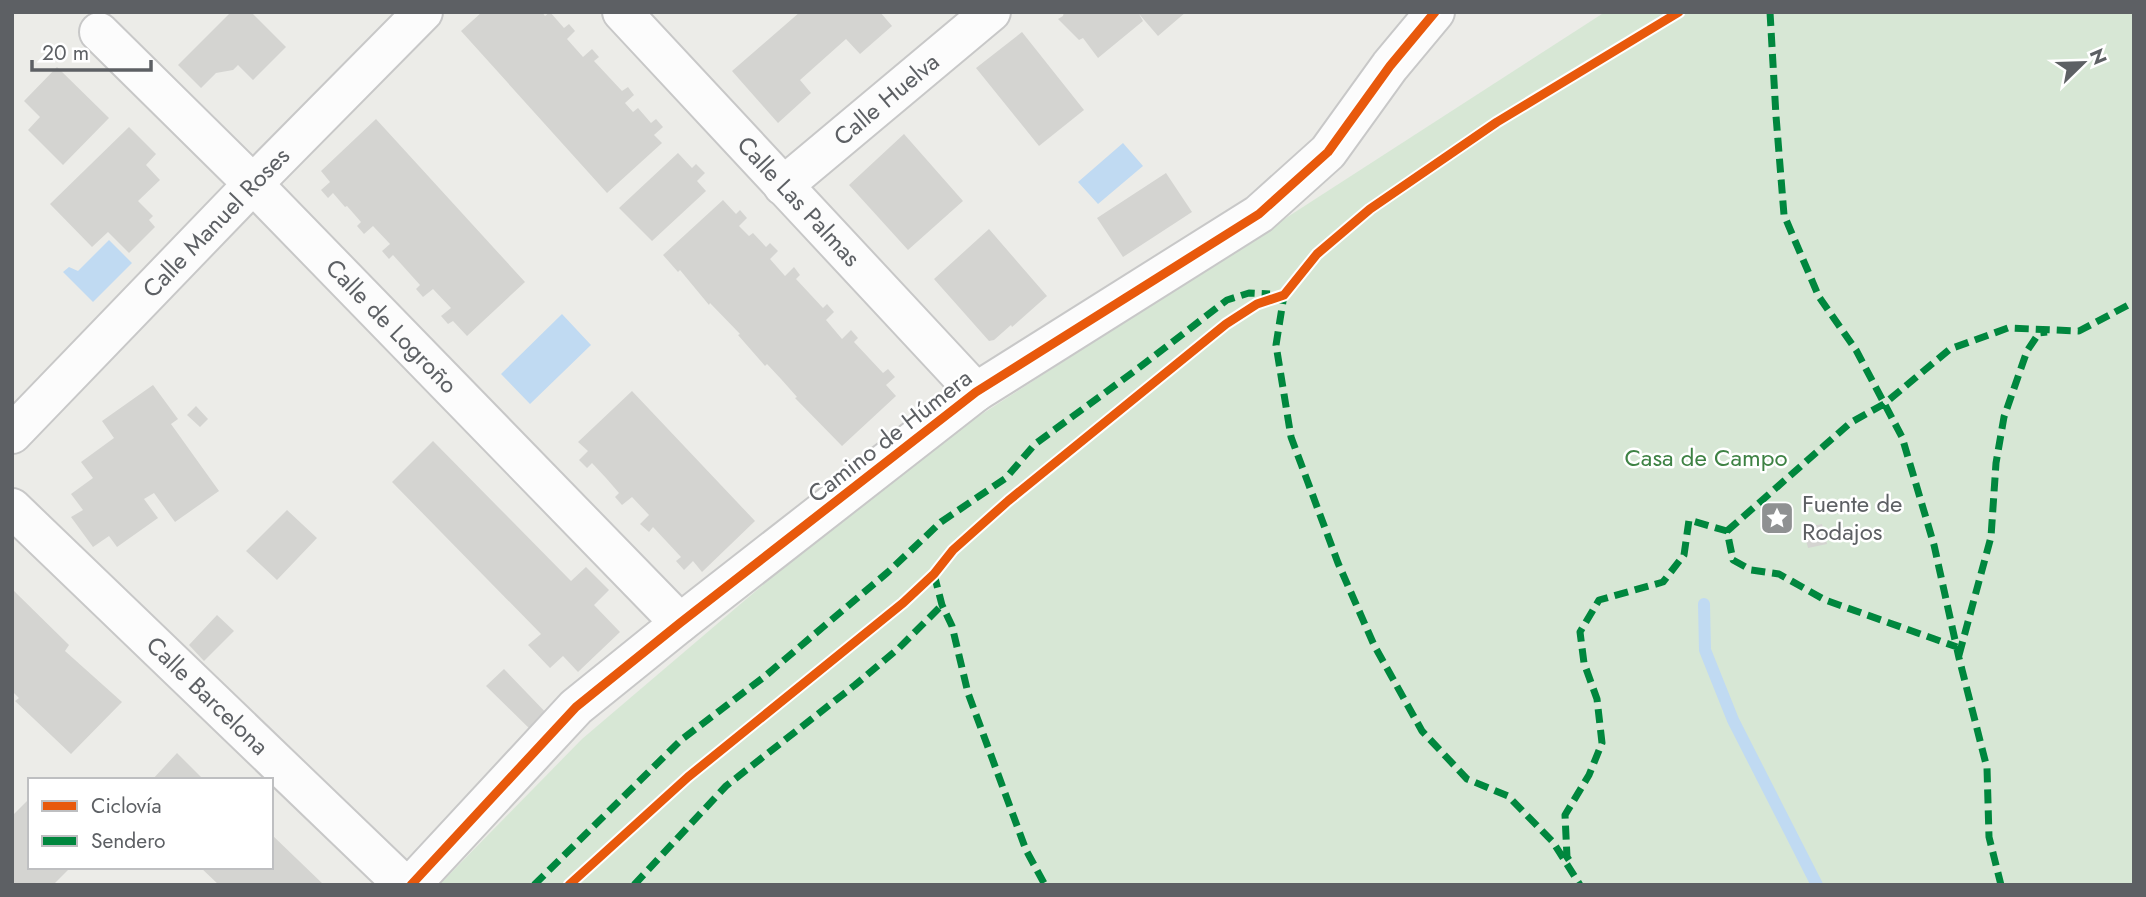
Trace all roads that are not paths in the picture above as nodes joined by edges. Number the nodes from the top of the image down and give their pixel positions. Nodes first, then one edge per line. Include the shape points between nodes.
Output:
1 (423, 12) edge
2 (622, 12) edge
3 (991, 12) edge
4 (1435, 12) edge
5 (99, 32) dead end
6 (253, 184) junction
7 (783, 186) junction
8 (976, 392) junction
9 (12, 434) edge
10 (12, 508) edge
11 (680, 623) junction
12 (404, 885) edge
13 (411, 885) edge

1 - 6 street, Calle Manuel Roses
2 - 7 street, Calle Las Palmas
3 - 7 street, Calle Huelva
4 - 8 street, Camino de Húmera via 1328,152 1259,214
5 - 6 street, Calle de Logroño
6 - 9 street, Calle Manuel Roses
6 - 11 street, Calle de Logroño
7 - 8 street, Calle Las Palmas
8 - 11 street, Camino de Húmera
10 - 12 street, Calle Barcelona
11 - 13 street, Camino de Húmera via 576,707

